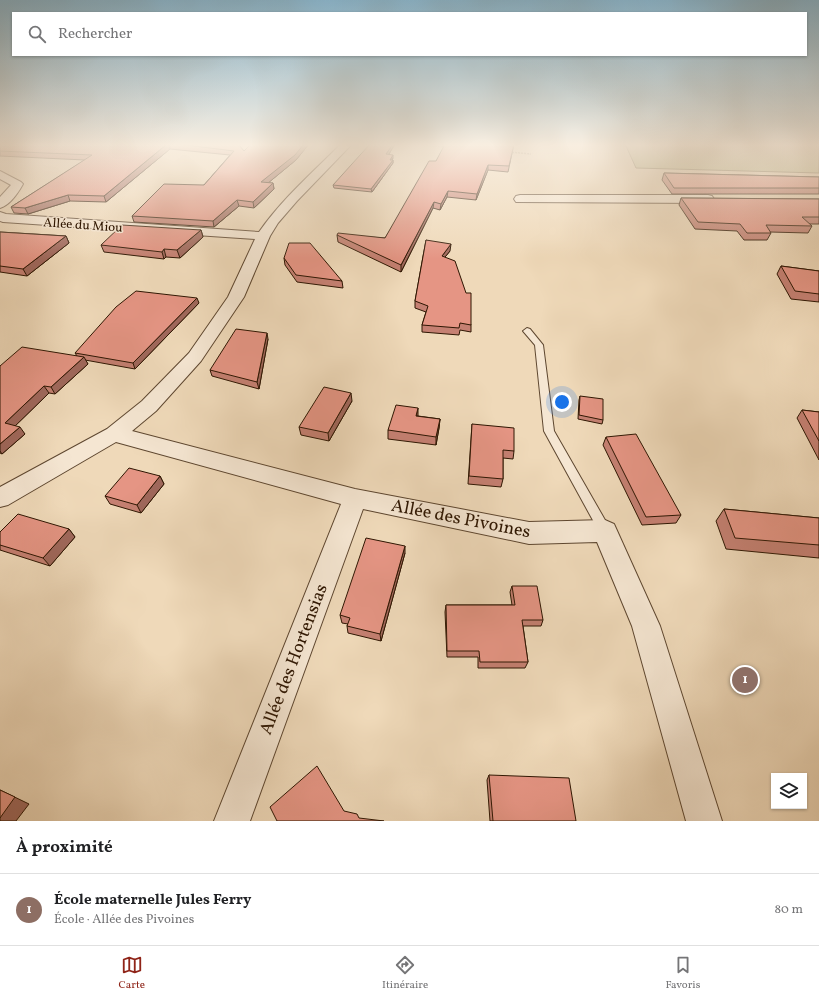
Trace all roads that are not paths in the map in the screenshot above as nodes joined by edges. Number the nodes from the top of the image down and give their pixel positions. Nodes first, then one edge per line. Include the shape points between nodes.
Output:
1 (14, 182) edge
2 (309, 182) edge
3 (520, 199) dead end
4 (717, 199) edge
5 (0, 204) edge
6 (0, 216) edge
7 (263, 236) junction
8 (527, 331) dead end
9 (114, 434) junction
10 (3, 493) edge
11 (355, 498) junction
12 (605, 530) junction
13 (232, 821) edge
14 (704, 821) edge

1 - 5 street via 17,184 13,191
2 - 7 street via 273,221
3 - 4 street
6 - 7 street, Allée du Miou
7 - 9 street via 236,297 195,358 149,406
8 - 12 lane via 539,345 549,431
9 - 10 street
9 - 11 street, Allée des Pivoines
11 - 12 street, Allée des Pivoines via 529,533
11 - 13 street, Allée des Hortensias
12 - 14 street via 646,626

